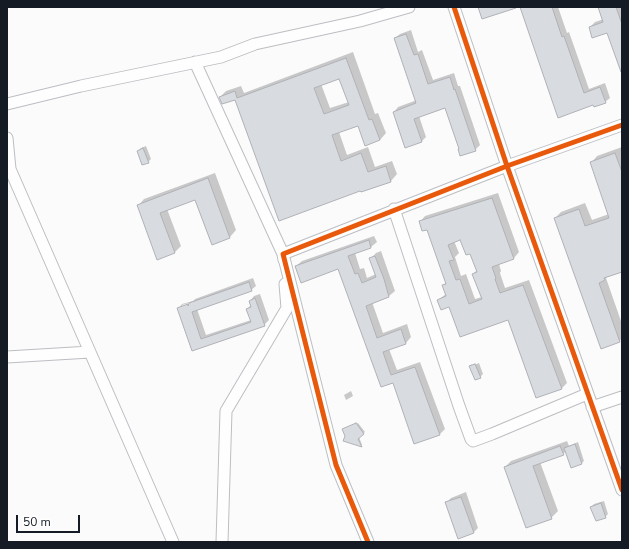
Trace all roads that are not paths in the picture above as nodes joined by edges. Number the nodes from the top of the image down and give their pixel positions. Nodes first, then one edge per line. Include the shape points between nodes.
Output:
1 (409, 7) edge
2 (454, 7) edge
3 (195, 62) junction
4 (7, 104) edge
5 (622, 124) edge
6 (7, 138) edge
7 (507, 166) junction
8 (394, 209) junction
9 (283, 254) junction
10 (90, 352) junction
11 (7, 357) edge
12 (587, 394) junction
13 (622, 397) edge
14 (592, 407) junction
15 (622, 490) edge
16 (173, 542) edge
17 (222, 542) edge
18 (368, 542) edge

1 - 3 street via 360,21 255,44 221,57
2 - 7 street
3 - 4 street
3 - 9 street
5 - 7 street
6 - 10 street via 10,169
7 - 8 street
7 - 12 street
8 - 9 street
8 - 12 street via 471,439 474,441
9 - 17 street via 287,308 226,411
9 - 18 street via 336,465
10 - 11 street
10 - 16 street
12 - 14 street
13 - 14 street
14 - 15 street

